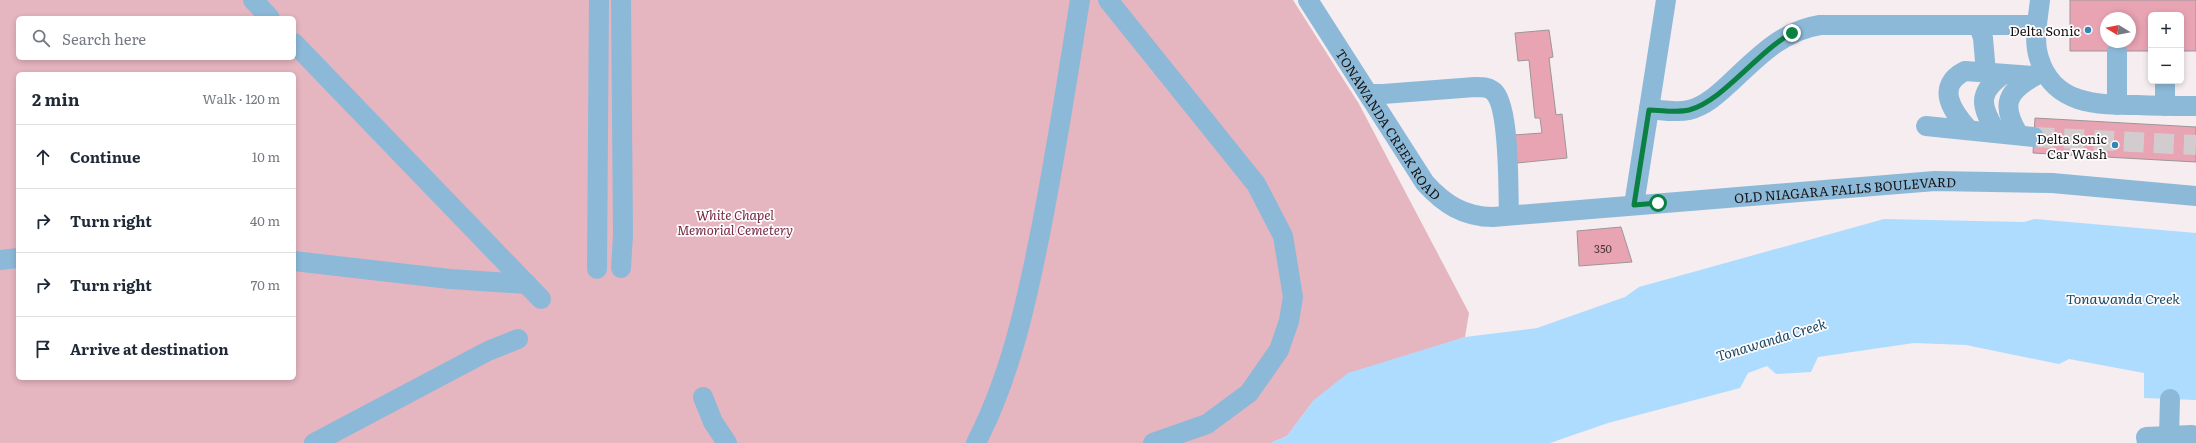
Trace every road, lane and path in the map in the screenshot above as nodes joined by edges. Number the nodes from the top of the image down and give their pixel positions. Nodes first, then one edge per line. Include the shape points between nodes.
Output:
1 (253, 0) edge
2 (599, 0) edge
3 (622, 0) edge
4 (1080, 0) edge
5 (1108, 0) edge
6 (1308, 0) edge
7 (1666, 0) edge
8 (2040, 0) edge
9 (268, 16) edge
10 (2037, 25) junction
11 (1979, 26) junction
12 (296, 45) edge
13 (2117, 51) dead end
14 (2008, 73) junction
15 (2165, 84) edge
16 (598, 88) junction
17 (622, 89) junction
18 (1368, 94) junction
19 (2117, 105) junction
20 (2165, 106) junction
21 (2196, 106) edge
22 (1649, 110) junction
23 (1926, 126) dead end
24 (622, 128) junction
25 (598, 129) junction
26 (1998, 133) junction
27 (2196, 196) edge
28 (1634, 205) junction
29 (1501, 216) junction
30 (296, 261) edge
31 (621, 268) dead end
32 (597, 269) dead end
33 (527, 284) junction
34 (541, 299) dead end
35 (518, 339) dead end
36 (703, 397) dead end
37 (2170, 399) dead end
38 (2169, 436) junction
39 (314, 443) edge
40 (728, 443) edge
41 (976, 443) edge
42 (1153, 443) edge
43 (2147, 443) edge
44 (2192, 443) edge

1 - 9 street
2 - 16 street
3 - 17 street
4 - 41 street via 1049,189 1024,312 998,395
5 - 42 street via 1256,184 1283,236 1293,297 1289,321 1279,350 1249,393 1208,424
6 - 18 street, TONAWANDA CREEK ROAD
7 - 22 street
8 - 10 street
10 - 11 street
10 - 14 street via 2039,58
11 - 14 street via 1983,38
11 - 22 street via 1805,27 1767,49 1717,95 1702,105 1688,111
12 - 33 street
13 - 19 street
14 - 19 street via 2049,81 2076,99
14 - 26 street via 1991,83 1985,94 1987,117
14 - 26 street via 2020,84 2013,90 2009,99 2011,123
14 - 26 street via 1965,71 1956,75 1951,82 1950,104 1957,117
15 - 20 street
16 - 17 street
16 - 25 street
17 - 24 street
18 - 29 street, TONAWANDA CREEK ROAD via 1417,172 1433,192 1466,214
18 - 29 street via 1475,87 1487,88 1495,93 1501,102 1505,121
19 - 20 street
20 - 21 street
22 - 28 street
23 - 26 street
24 - 25 street
24 - 31 street
25 - 32 street
27 - 28 street, OLD NIAGARA FALLS BOULEVARD via 2052,183 1935,181
28 - 29 street, OLD NIAGARA FALLS BOULEVARD
30 - 33 street via 450,279
33 - 34 street
35 - 39 street via 488,351
36 - 40 street via 712,422
37 - 38 street
38 - 43 street via 2146,437
38 - 44 street via 2192,435

